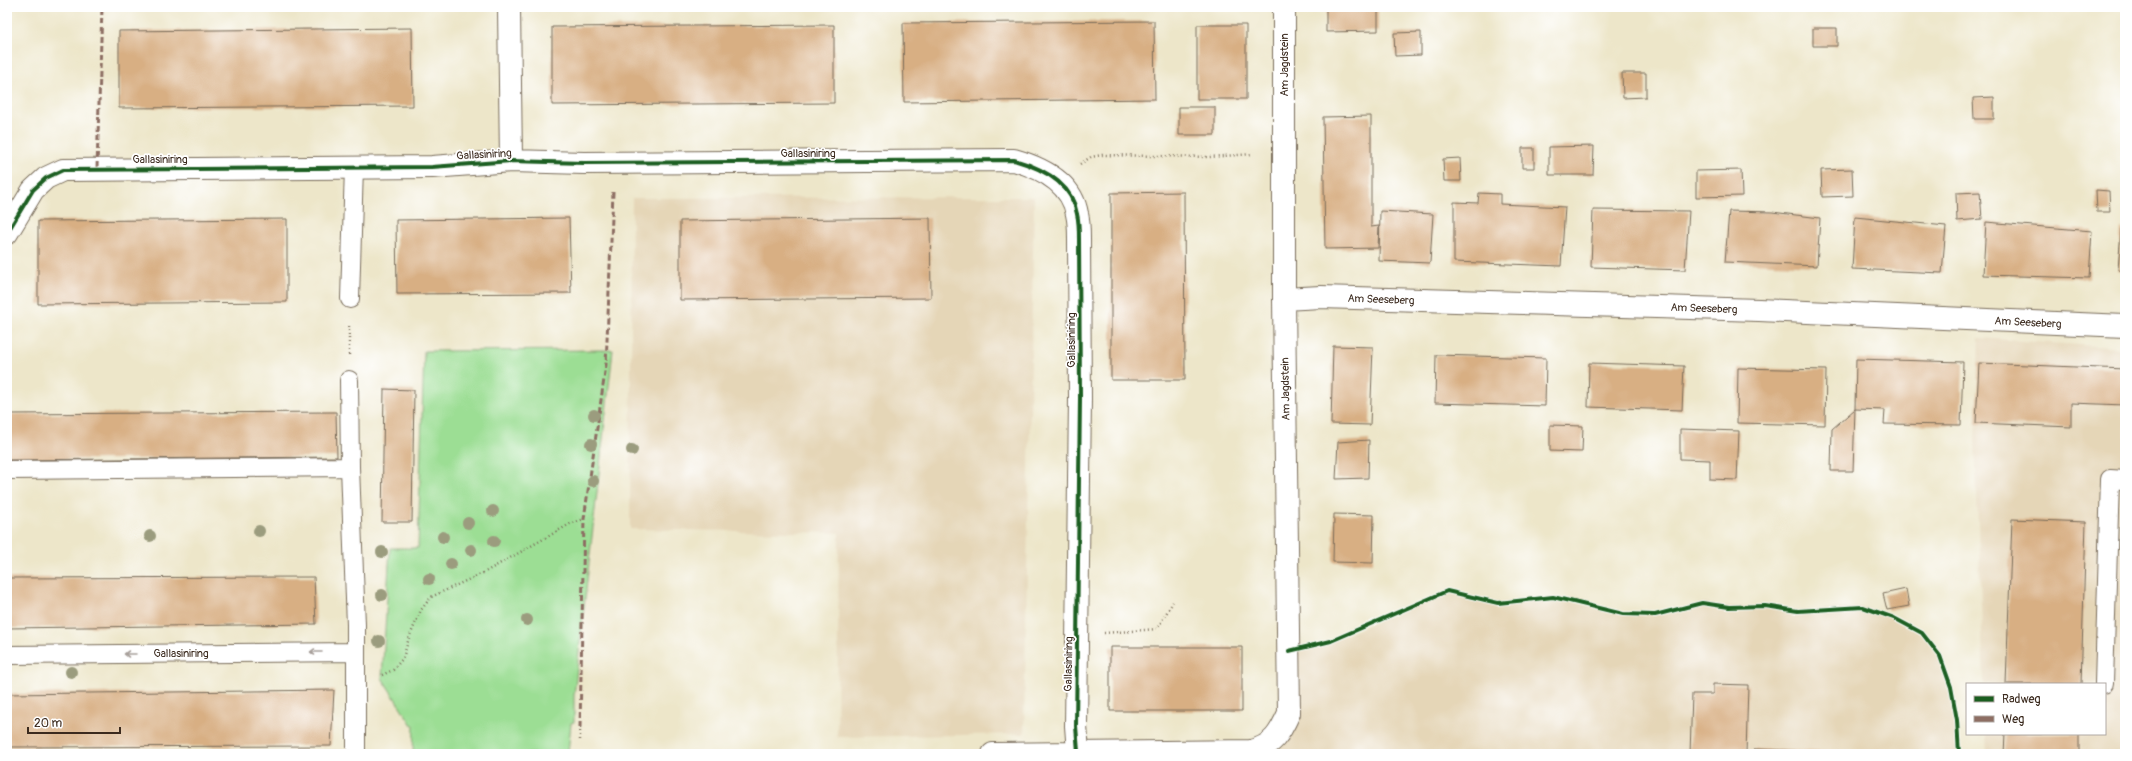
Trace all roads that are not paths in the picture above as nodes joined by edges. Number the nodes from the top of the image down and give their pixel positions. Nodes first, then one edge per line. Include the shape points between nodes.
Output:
1 (509, 7) edge
2 (1284, 7) edge
3 (510, 161) junction
4 (354, 167) junction
5 (7, 233) edge
6 (350, 299) dead end
7 (1284, 299) junction
8 (2125, 326) edge
9 (349, 380) dead end
10 (350, 467) junction
11 (7, 470) edge
12 (2125, 480) edge
13 (355, 652) junction
14 (7, 655) edge
15 (2104, 683) edge
16 (1078, 752) junction
17 (356, 754) edge
18 (993, 754) edge

1 - 3 street, Gallasiniring
2 - 7 street, Am Jagdstein
3 - 4 street, Gallasiniring
3 - 16 street, Gallasiniring via 592,163 1014,160 1029,164 1059,182 1073,201 1079,239 1076,726
4 - 5 street, Gallasiniring via 63,170 46,178 33,190
4 - 6 lane
7 - 8 street, Am Seeseberg via 1321,297 1751,310
7 - 16 street, Am Jagdstein via 1289,713 1282,730 1273,742 1263,749 1251,751
9 - 10 lane
10 - 11 lane
10 - 13 lane
12 - 15 lane via 2110,479
13 -> 14 lane, Gallasiniring
13 - 17 lane
16 - 18 street

